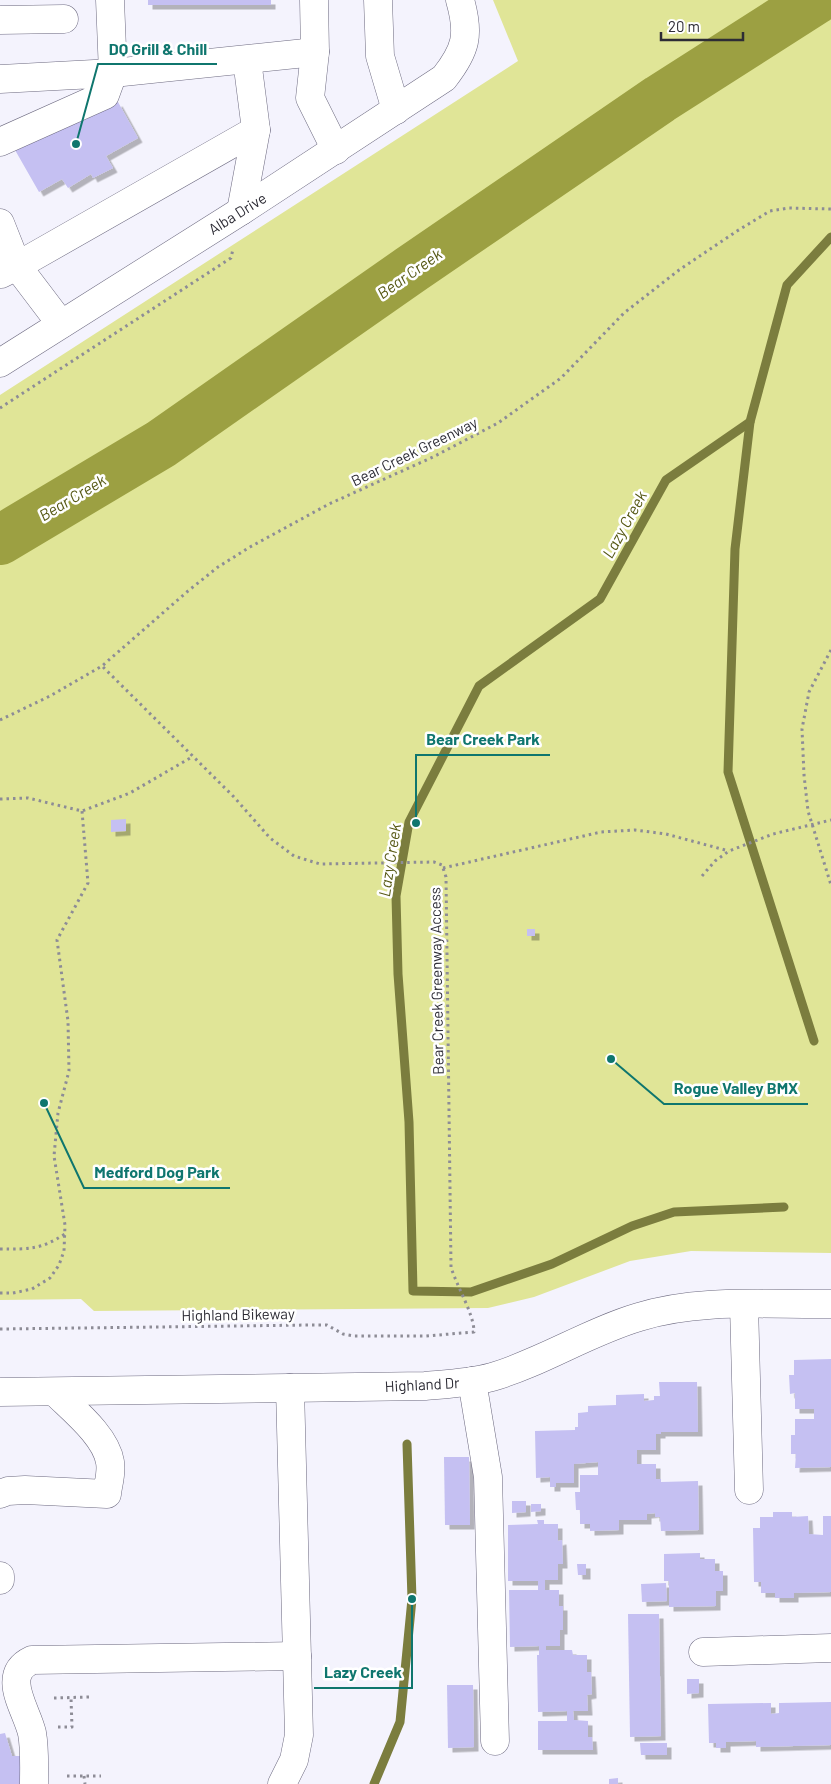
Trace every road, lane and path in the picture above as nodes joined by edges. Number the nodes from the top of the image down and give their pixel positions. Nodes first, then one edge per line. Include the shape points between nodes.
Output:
1 (110, 0) edge
2 (314, 0) edge
3 (378, 0) edge
4 (460, 0) edge
5 (64, 19) dead end
6 (0, 20) edge
7 (315, 52) junction
8 (247, 60) junction
9 (113, 73) junction
10 (0, 79) edge
11 (396, 110) junction
12 (256, 130) junction
13 (0, 142) edge
14 (336, 150) junction
15 (831, 209) edge
16 (241, 211) junction
17 (0, 223) edge
18 (8, 270) edge
19 (61, 324) junction
20 (0, 362) edge
21 (0, 408) edge
22 (831, 650) edge
23 (102, 666) junction
24 (0, 720) edge
25 (192, 757) junction
26 (0, 799) edge
27 (82, 811) junction
28 (831, 820) edge
29 (811, 824) junction
30 (728, 851) junction
31 (443, 868) junction
32 (702, 876) dead end
33 (831, 885) edge
34 (65, 1234) junction
35 (0, 1250) edge
36 (0, 1293) edge
37 (831, 1304) edge
38 (744, 1305) junction
39 (0, 1329) edge
40 (474, 1332) joint
41 (472, 1381) junction
42 (290, 1388) junction
43 (0, 1392) edge
44 (55, 1392) junction
45 (749, 1490) dead end
46 (0, 1494) edge
47 (831, 1648) edge
48 (703, 1652) dead end
49 (298, 1656) junction
50 (54, 1698) dead end
51 (88, 1698) dead end
52 (495, 1741) dead end
53 (67, 1776) dead end
54 (84, 1776) junction
55 (101, 1776) dead end
56 (34, 1784) edge
57 (84, 1784) edge
58 (282, 1784) edge

1 - 9 main road
2 - 7 main road
3 - 11 main road via 380,56
4 - 11 main road, Alba Drive via 465,16 462,52 444,78
5 - 6 main road
7 - 8 main road
7 - 14 main road via 310,98
8 - 9 main road
8 - 12 main road
9 - 10 main road
9 - 13 main road via 105,95
11 - 14 main road, Alba Drive
12 - 16 main road
12 - 18 main road
14 - 16 main road, Alba Drive
15 - 23 path, Bear Creek Greenway via 770,211 737,231 624,313 561,378 498,423 433,457 329,504 250,547 188,591
16 - 19 main road, Alba Drive
16 - 21 path via 231,258
17 - 18 main road
18 - 19 main road
19 - 20 main road, Alba Drive
22 - 29 path via 809,692 802,728
23 - 24 path, Bear Creek Greenway
23 - 25 path, Bear Creek Greenway Access
25 - 27 path via 130,793
25 - 31 path, Bear Creek Greenway Access via 234,797 270,838 294,856 320,864 434,862
26 - 27 path via 28,798
27 - 34 path via 88,883 57,940 68,1021 69,1071 58,1112 54,1156
28 - 29 path
29 - 30 path
29 - 33 path
30 - 31 path via 666,834 626,830 600,832
30 - 32 path
31 - 40 path, Bear Creek Greenway Access via 446,877 451,1267 474,1324
34 - 35 path via 49,1245
34 - 36 path via 64,1251 50,1278 32,1289
37 - 38 main road, Highland Dr
38 - 41 main road, Highland Dr via 674,1308 640,1316 549,1355
38 - 45 main road
39 - 40 path, Highland Bikeway via 327,1325 354,1336
41 - 42 main road, Highland Dr via 424,1386
41 - 52 main road via 488,1478
42 - 44 main road, Highland Dr
42 - 49 main road
43 - 44 main road, Highland Dr
44 - 46 main road via 99,1437 110,1463 107,1494 26,1490
47 - 48 main road
49 - 56 main road via 32,1660 22,1664 12,1679 13,1692 31,1730
49 - 58 main road via 299,1735 294,1760
50 - 51 path
53 - 54 path
54 - 55 path
54 - 57 path

